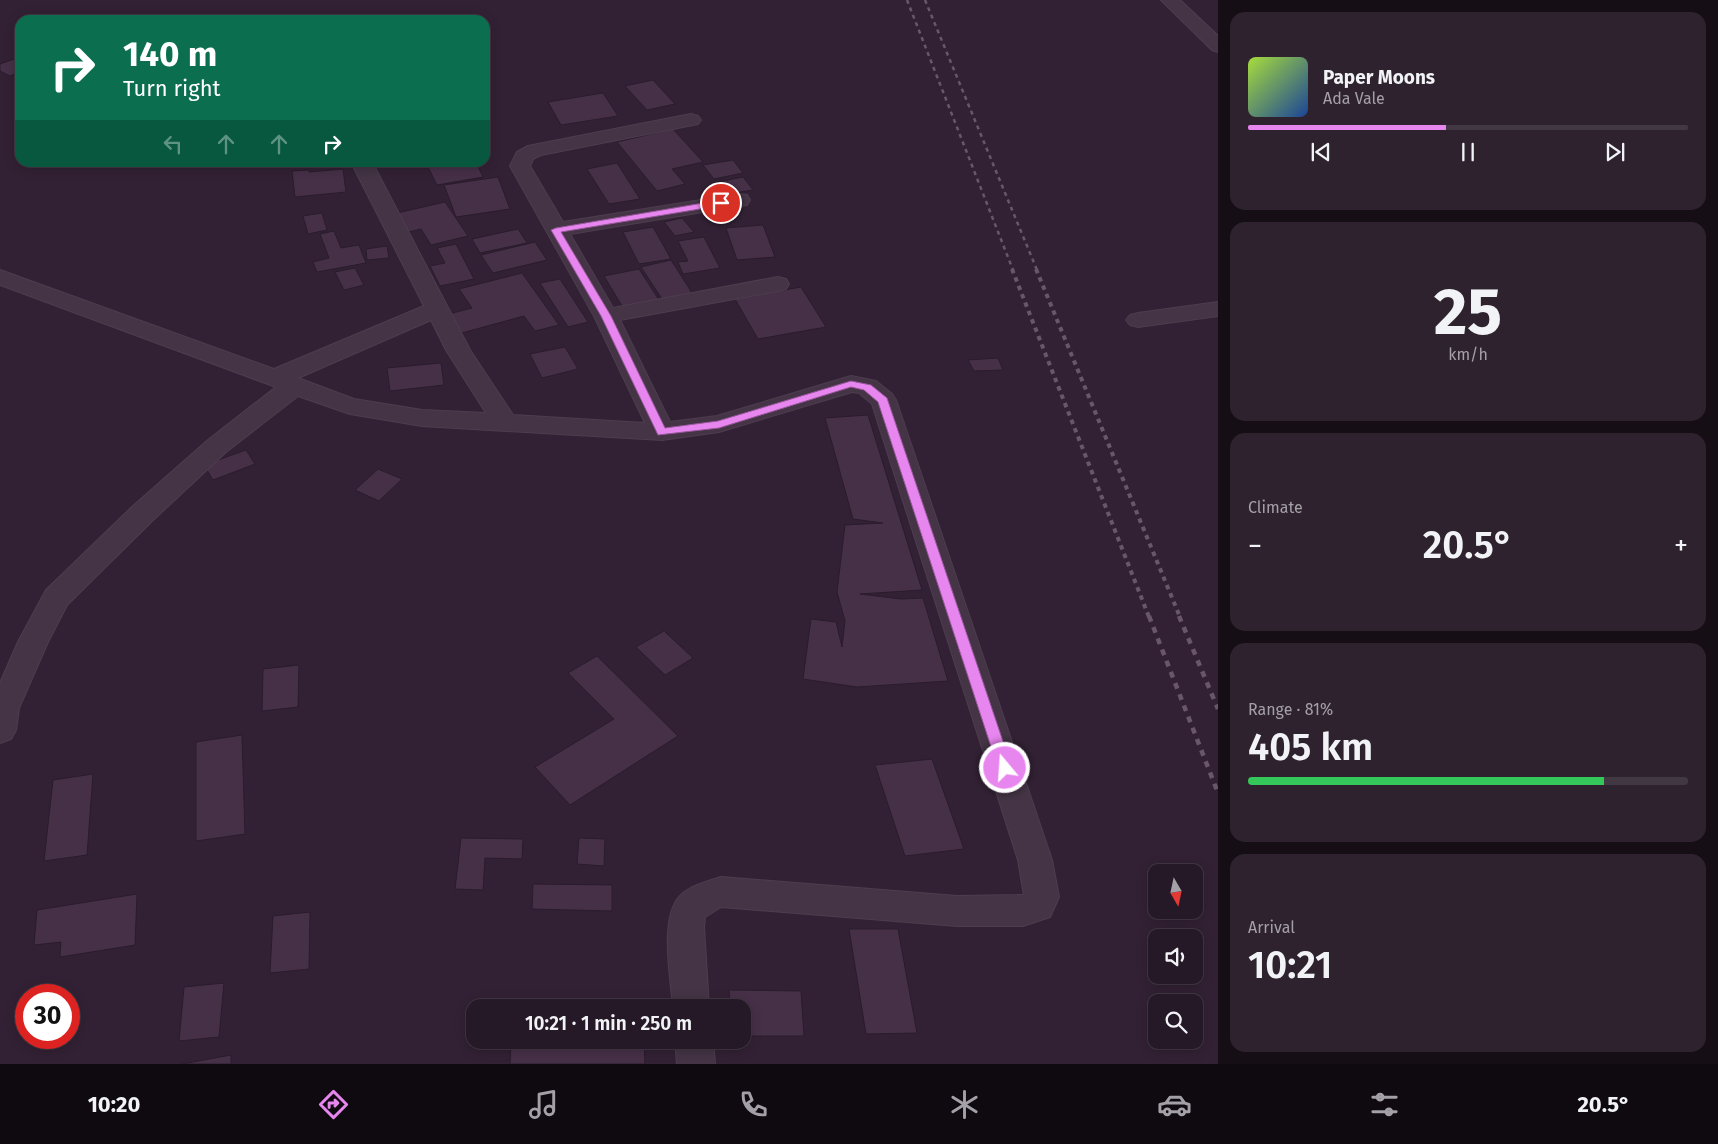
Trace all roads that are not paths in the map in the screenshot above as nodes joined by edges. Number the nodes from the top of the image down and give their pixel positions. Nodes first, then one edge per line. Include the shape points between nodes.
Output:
1 (1170, 0) edge
2 (1209, 28) edge
3 (1218, 46) edge
4 (691, 120) dead end
5 (364, 167) edge
6 (739, 200) dead end
7 (556, 230) junction
8 (0, 277) edge
9 (778, 284) dead end
10 (1218, 308) edge
11 (437, 309) junction
12 (606, 316) junction
13 (1138, 320) dead end
14 (285, 382) junction
15 (505, 423) junction
16 (662, 432) junction
17 (0, 730) edge
18 (690, 999) edge
19 (695, 1049) edge
20 (696, 1064) edge

1 - 2 street
2 - 3 street
4 - 7 street via 535,150 524,156 520,166
5 - 11 street
6 - 7 street
7 - 12 street
8 - 14 street
9 - 12 street
10 - 13 street
11 - 14 street
11 - 15 street via 458,350
12 - 16 street
14 - 15 street via 350,406 422,418
14 - 17 street via 56,598 4,708
15 - 16 street
16 - 18 street via 719,424 851,384 867,388 883,400 1036,860 1042,897 1038,906 1023,911 958,911 714,894 701,899 690,909 685,926
19 - 20 street

